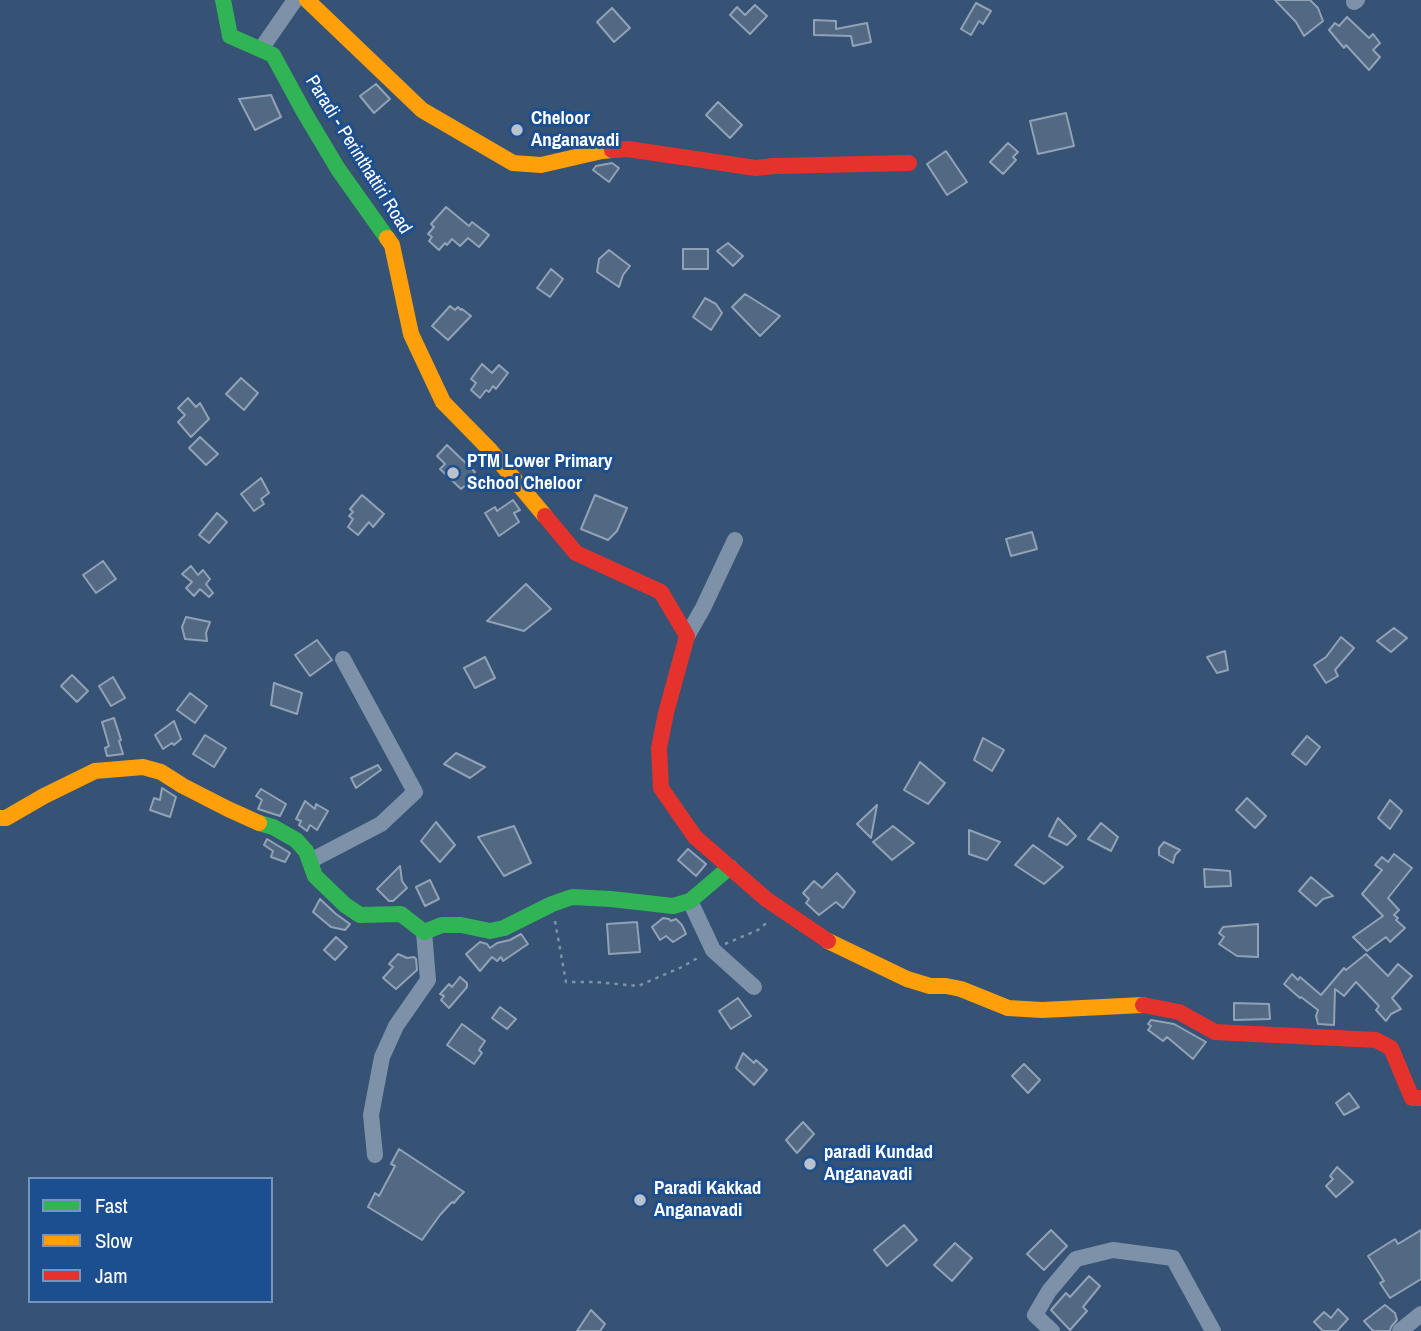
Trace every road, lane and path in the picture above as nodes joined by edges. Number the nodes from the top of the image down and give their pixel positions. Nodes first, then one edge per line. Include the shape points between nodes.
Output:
1 (223, 0) edge
2 (295, 0) edge
3 (307, 0) edge
4 (261, 49) junction
5 (909, 163) dead end
6 (735, 540) dead end
7 (687, 636) junction
8 (343, 659) dead end
9 (0, 818) edge
10 (310, 861) junction
11 (730, 867) junction
12 (690, 901) junction
13 (552, 904) junction
14 (782, 910) junction
15 (424, 932) junction
16 (713, 950) junction
17 (754, 987) dead end
18 (1421, 1098) edge
19 (375, 1155) dead end
20 (1421, 1314) edge
21 (1052, 1331) edge
22 (1213, 1331) edge
23 (1400, 1331) edge

1 - 4 main road, Paradi - Perinthattiri Road via 230,36
2 - 4 street
3 - 5 main road via 422,110 513,163 541,165 628,149 756,168
4 - 7 main road, Paradi - Perinthattiri Road via 273,55 338,169 392,245 411,334 443,402 576,553 661,592
6 - 7 street
7 - 11 main road via 659,748 661,788 695,837
8 - 10 street via 415,792 381,824
9 - 10 main road via 95,771 143,767 273,827 296,840
10 - 15 main road via 315,876 360,915 401,914
11 - 12 main road
11 - 14 main road
12 - 13 main road via 673,906 572,897
12 - 16 street
13 - 15 main road via 504,928 490,931 442,925
13 - 16 path via 566,982 638,986
14 - 16 path via 758,930
14 - 18 main road via 830,943 906,979 961,989 1008,1008 1146,1005 1179,1012 1215,1032 1376,1040 1391,1048 1412,1098
15 - 19 street via 428,980 396,1026 382,1057 371,1115
16 - 17 street
20 - 23 street
21 - 22 street via 1035,1315 1049,1291 1076,1259 1112,1250 1173,1258

